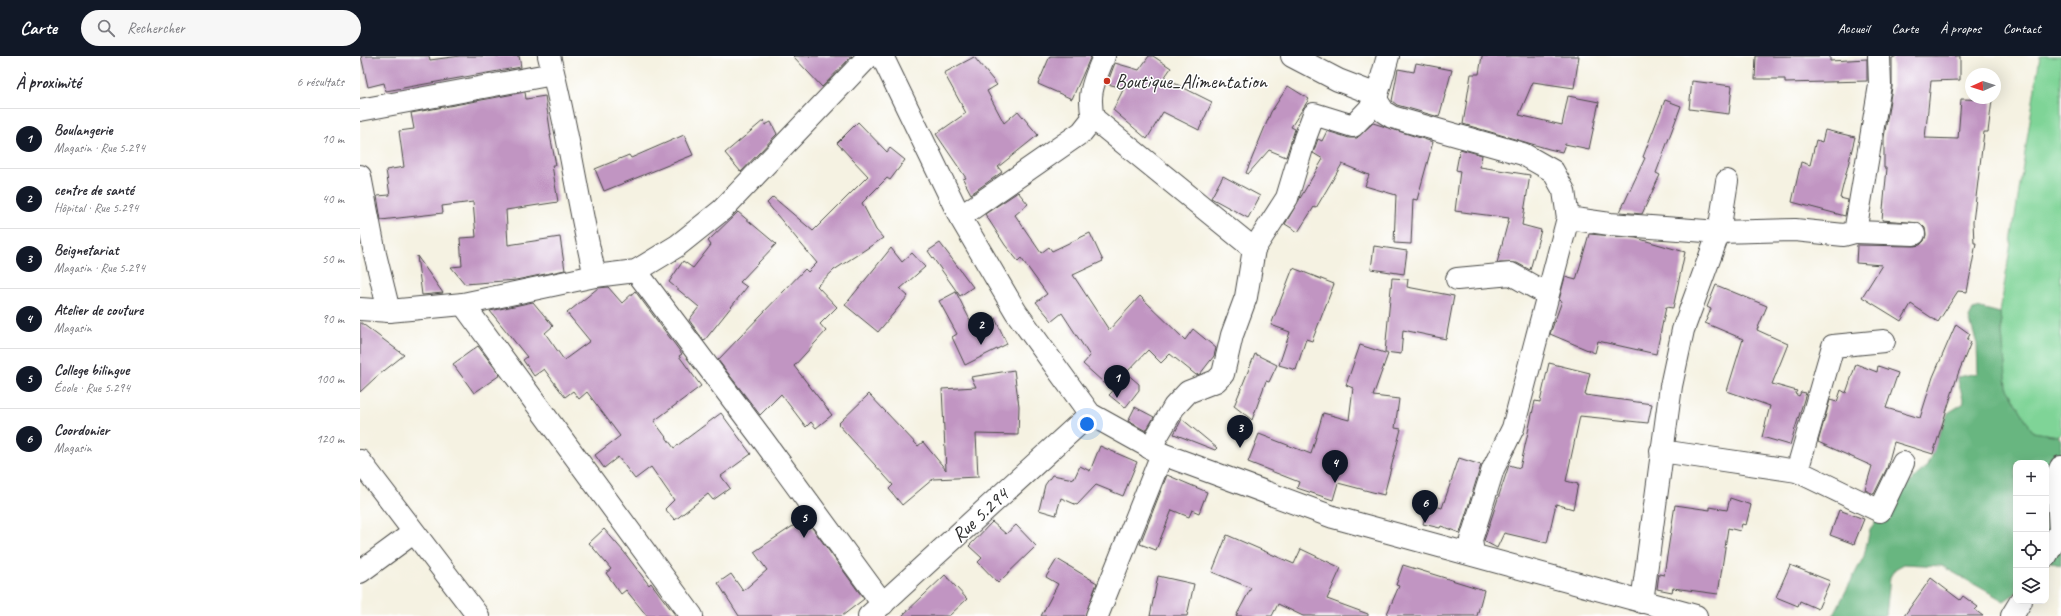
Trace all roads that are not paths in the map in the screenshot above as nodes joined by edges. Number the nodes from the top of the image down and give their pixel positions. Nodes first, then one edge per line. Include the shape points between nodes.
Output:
1 (870, 56) edge
2 (882, 56) edge
3 (1104, 56) edge
4 (1292, 56) edge
5 (1388, 56) edge
6 (1879, 56) edge
7 (551, 65) edge
8 (1377, 98) junction
9 (360, 110) edge
10 (1093, 118) junction
11 (360, 176) edge
12 (1727, 181) dead end
13 (960, 217) junction
14 (1568, 218) junction
15 (1719, 232) junction
16 (1855, 232) junction
17 (1914, 234) dead end
18 (1254, 248) junction
19 (636, 271) junction
20 (595, 276) junction
21 (1457, 279) dead end
22 (1547, 294) junction
23 (463, 304) junction
24 (360, 309) edge
25 (389, 311) junction
26 (1884, 341) dead end
27 (1090, 414) junction
28 (1156, 451) junction
29 (1661, 451) junction
30 (360, 461) edge
31 (1903, 463) dead end
32 (2061, 467) edge
33 (1797, 472) junction
34 (414, 533) junction
35 (2049, 551) edge
36 (1472, 554) junction
37 (360, 572) edge
38 (1642, 602) junction
39 (2019, 604) edge
40 (876, 610) edge
41 (478, 616) edge
42 (692, 616) edge
43 (1097, 616) edge
44 (1696, 616) edge
45 (2012, 616) edge

1 - 19 street via 722,210 677,246
2 - 13 street
3 - 10 street via 1091,94
4 - 8 street
5 - 8 street
6 - 16 street via 1880,85
7 - 9 street
7 - 20 street via 580,214
8 - 14 street via 1384,112 1392,117 1523,154 1553,171 1564,191
8 - 18 street via 1352,126 1314,114 1287,198
10 - 13 street via 1082,132
10 - 18 street
11 - 25 street
12 - 15 street
13 - 27 street via 1016,312
14 - 15 street via 1610,224
14 - 22 street
15 - 16 street via 1795,230 1844,235
15 - 29 street via 1683,330
16 - 17 street
18 - 28 street via 1246,297 1232,335 1223,374 1216,381 1188,392 1174,407
19 - 20 street
19 - 40 street via 764,440
20 - 23 street
21 - 22 street via 1511,274
22 - 36 street via 1513,428 1493,469 1471,540
23 - 25 street
23 - 42 street
24 - 25 street
26 - 33 street via 1833,346
27 - 28 street
27 - 40 street, Rue 5.294
28 - 36 street via 1333,517
28 - 43 street
29 - 33 street
29 - 38 street
30 - 34 street
31 - 33 street via 1880,511
32 - 35 street via 2057,476 2060,531
34 - 37 street
34 - 41 street
36 - 38 street
38 - 44 street
39 - 45 street

